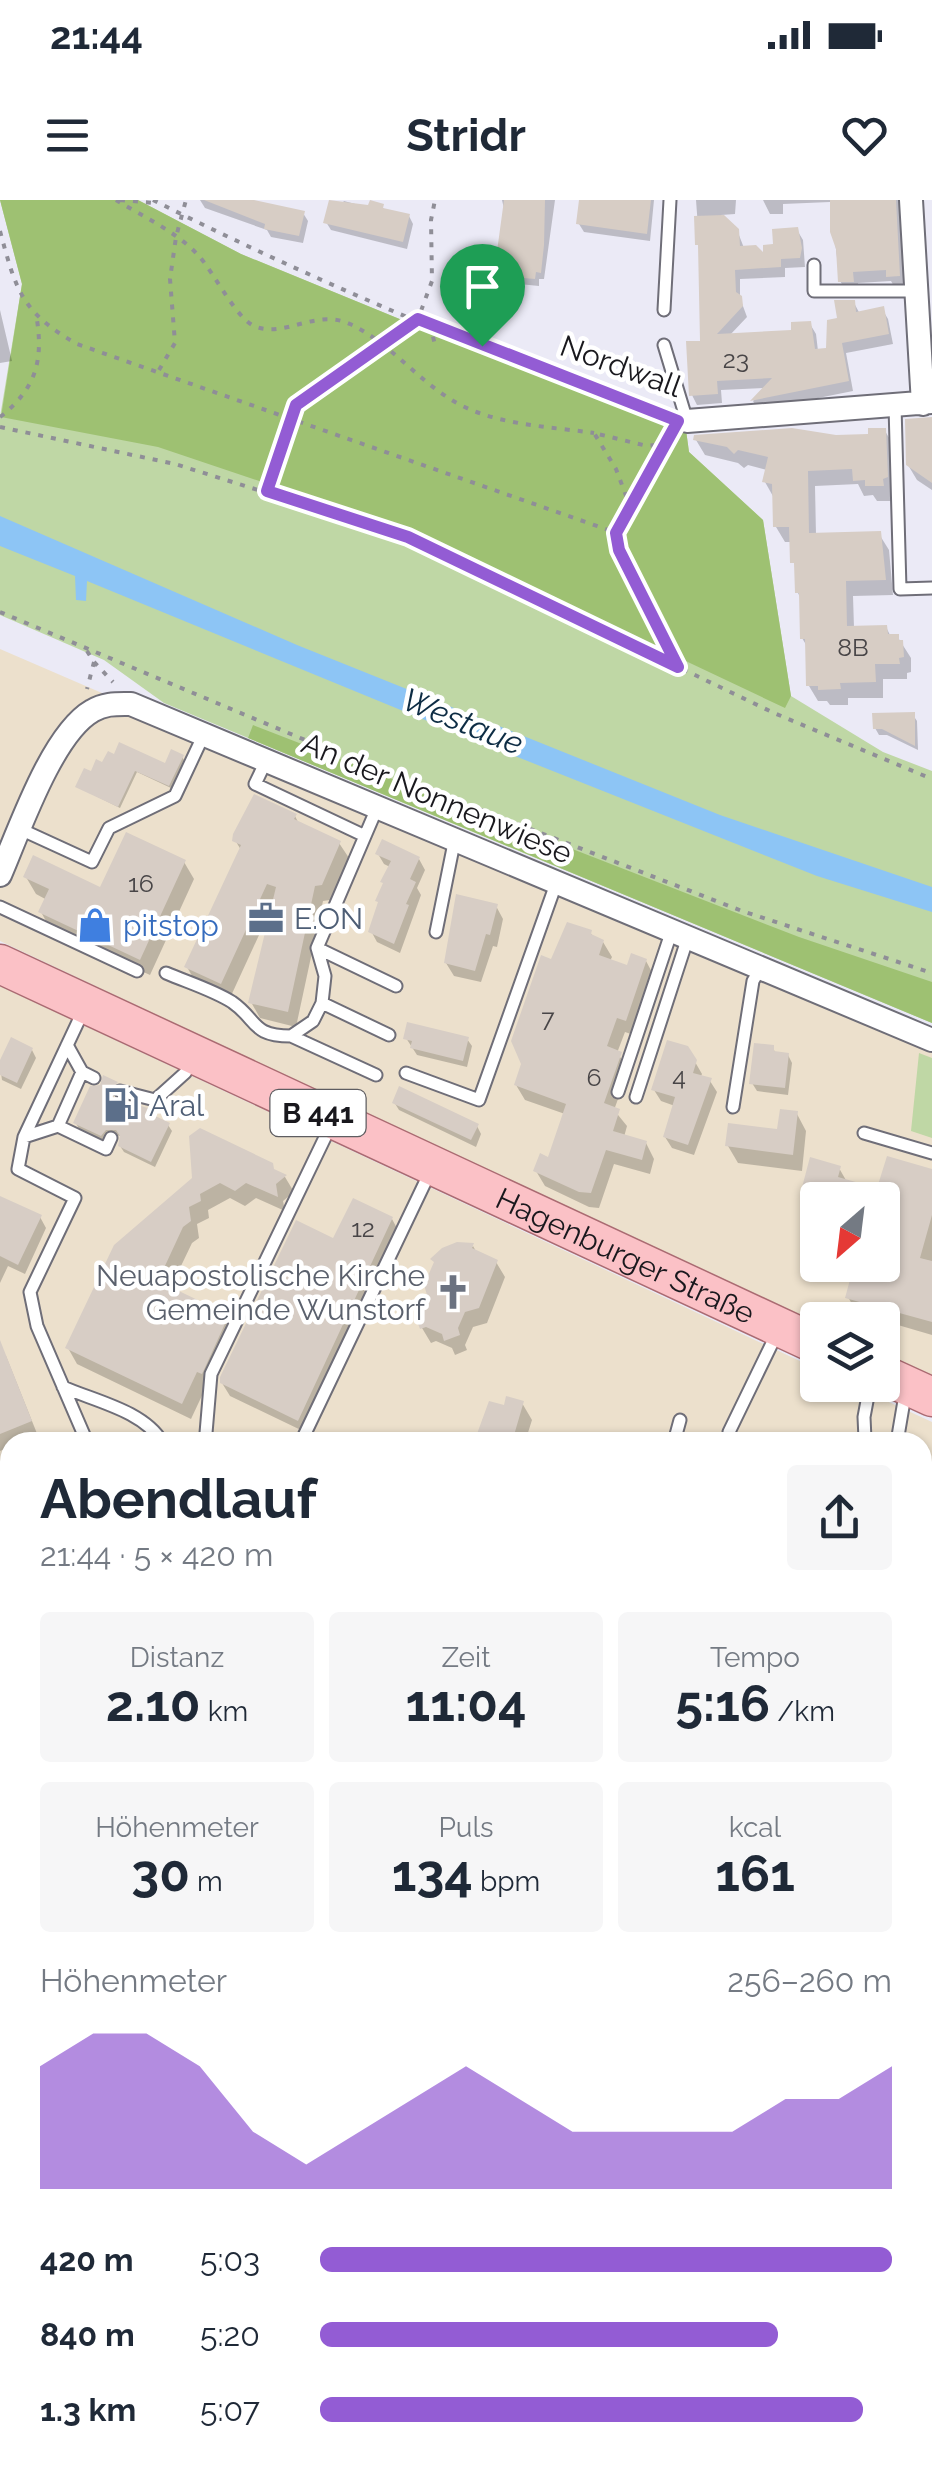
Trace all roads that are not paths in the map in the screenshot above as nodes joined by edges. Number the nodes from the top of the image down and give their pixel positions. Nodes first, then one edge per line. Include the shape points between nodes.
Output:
1 (670, 200) edge
2 (911, 200) edge
3 (814, 265) dead end
4 (917, 292) junction
5 (664, 310) dead end
6 (664, 345) dead end
7 (928, 403) edge
8 (895, 406) junction
9 (682, 421) joint
10 (932, 588) edge
11 (205, 732) junction
12 (268, 758) junction
13 (378, 805) junction
14 (20, 829) junction
15 (365, 836) junction
16 (456, 838) junction
17 (0, 876) edge
18 (558, 881) junction
19 (0, 907) edge
20 (436, 932) dead end
21 (680, 934) junction
22 (317, 948) junction
23 (0, 964) edge
24 (762, 966) junction
25 (137, 970) dead end
26 (166, 973) dead end
27 (396, 986) dead end
28 (322, 1003) junction
29 (86, 1004) junction
30 (389, 1035) dead end
31 (291, 1036) junction
32 (932, 1040) edge
33 (67, 1045) junction
34 (196, 1056) junction
35 (406, 1073) dead end
36 (376, 1076) dead end
37 (618, 1092) dead end
38 (127, 1096) dead end
39 (636, 1097) dead end
40 (733, 1107) dead end
41 (333, 1120) junction
42 (58, 1126) junction
43 (864, 1133) dead end
44 (24, 1137) junction
45 (111, 1138) dead end
46 (932, 1153) edge
47 (432, 1166) junction
48 (780, 1327) junction
49 (800, 1336) edge
50 (63, 1387) junction
51 (880, 1402) edge
52 (898, 1402) edge
53 (680, 1420) dead end
54 (83, 1432) edge
55 (156, 1432) edge
56 (206, 1432) edge
57 (306, 1432) edge
58 (677, 1432) edge
59 (729, 1432) dead end
60 (864, 1432) edge
61 (897, 1432) edge

1 - 5 lane
2 - 4 street
3 - 4 lane via 814,291
4 - 7 street
6 - 9 lane
7 - 8 street, Nordwall
8 - 9 street, Nordwall
8 - 10 lane via 900,588
11 - 12 street, An der Nonnenwiese
11 - 14 street, An der Nonnenwiese via 131,704 90,712 60,742
11 - 14 lane via 175,796 109,828 92,862
12 - 13 street, An der Nonnenwiese
12 - 15 lane via 255,784
13 - 15 lane
13 - 16 street, An der Nonnenwiese
14 - 17 street
15 - 22 lane
16 - 18 street, An der Nonnenwiese
16 - 20 lane
18 - 21 street, An der Nonnenwiese
18 - 35 lane via 479,1100
19 - 25 lane
21 - 24 street, An der Nonnenwiese
21 - 37 lane
21 - 39 lane
22 - 27 lane
22 - 28 lane
23 - 29 main road, Hagenburger Straße / B 441
24 - 32 street, An der Nonnenwiese
24 - 40 lane
26 - 31 lane via 233,1003 264,1032
28 - 30 lane
28 - 31 lane via 314,1021
29 - 33 lane
29 - 34 main road, Hagenburger Straße / B 441
31 - 36 lane
33 - 42 lane via 88,1075
33 - 44 lane
34 - 38 lane via 155,1100
34 - 41 main road, Hagenburger Straße / B 441
41 - 47 main road, Hagenburger Straße / B 441
41 - 56 lane via 211,1374
42 - 44 lane
42 - 45 lane via 106,1150
43 - 46 lane
44 - 50 lane via 18,1169 74,1198 30,1292
47 - 48 main road, Hagenburger Straße / B 441
47 - 57 lane
48 - 49 main road, Hagenburger Straße / B 441
48 - 59 lane
50 - 54 lane
50 - 55 lane
51 - 60 lane via 864,1417
52 - 61 lane
53 - 58 lane

